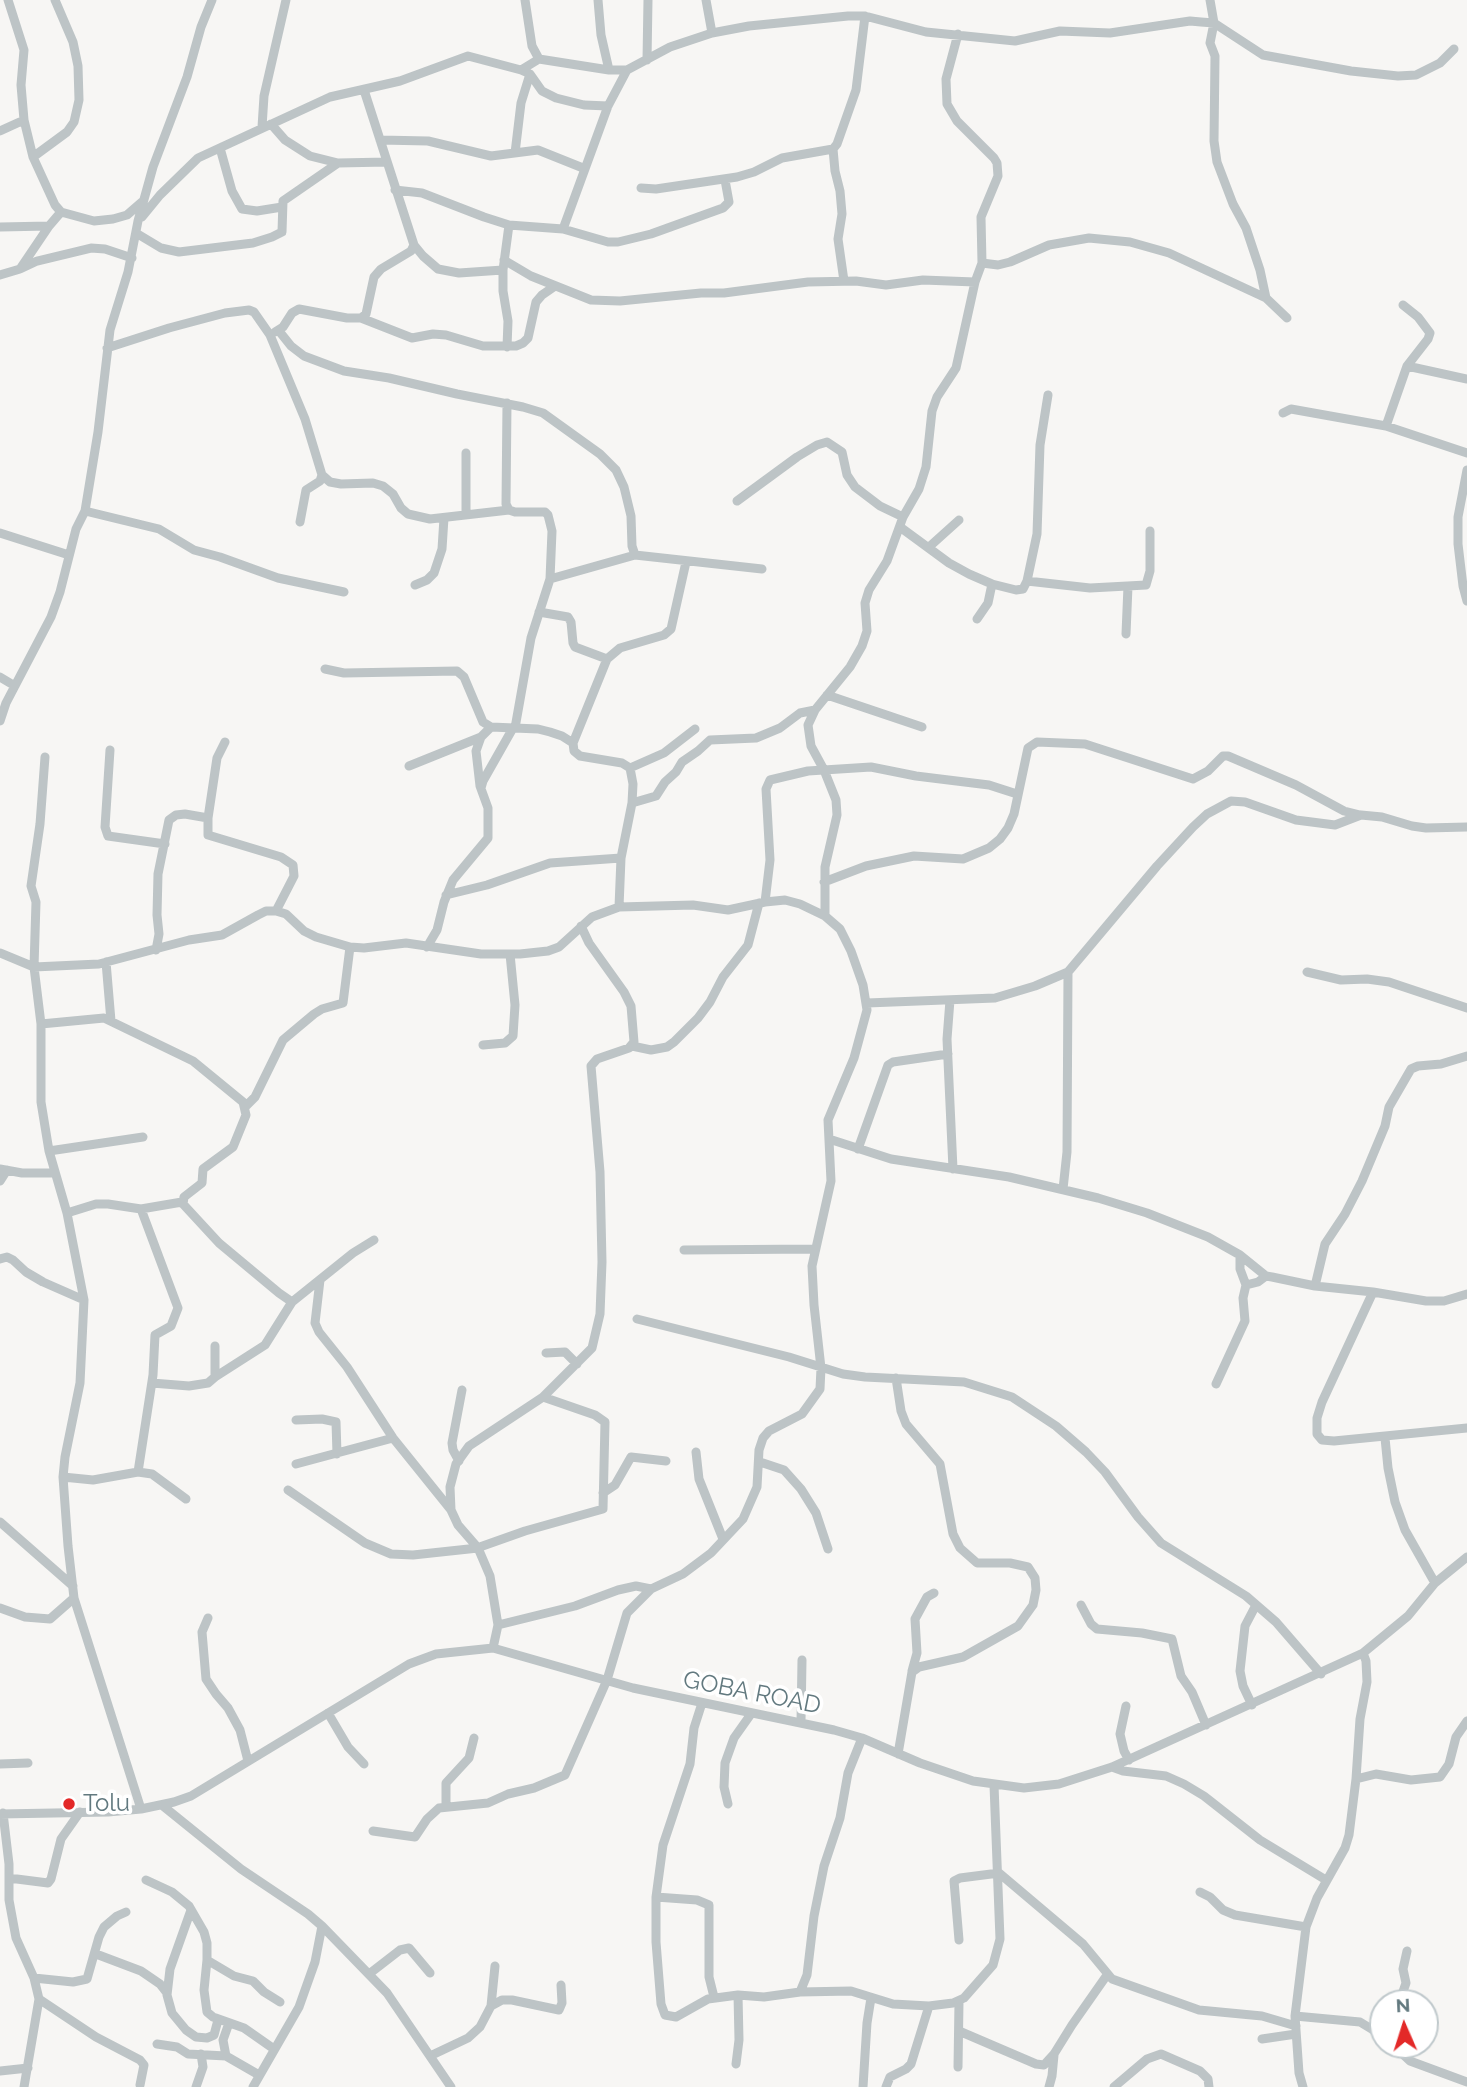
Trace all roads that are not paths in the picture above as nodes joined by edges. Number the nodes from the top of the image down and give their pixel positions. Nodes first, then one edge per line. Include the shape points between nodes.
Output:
1 (8, 0) edge
2 (55, 0) edge
3 (212, 0) edge
4 (286, 0) edge
5 (525, 0) edge
6 (598, 0) edge
7 (648, 0) edge
8 (706, 0) edge
9 (1210, 0) edge
10 (865, 16) junction
11 (1214, 23) junction
12 (712, 33) junction
13 (958, 34) junction
14 (1454, 49) dead end
15 (540, 59) junction
16 (647, 60) junction
17 (609, 70) junction
18 (628, 70) junction
19 (526, 72) junction
20 (364, 90) junction
21 (608, 106) junction
22 (24, 120) junction
23 (267, 126) junction
24 (0, 131) edge
25 (380, 140) junction
26 (220, 148) junction
27 (833, 149) junction
28 (515, 153) junction
29 (33, 157) junction
30 (387, 162) junction
31 (338, 163) junction
32 (583, 168) junction
33 (725, 180) junction
34 (641, 188) dead end
35 (395, 190) junction
36 (144, 200) junction
37 (282, 207) junction
38 (61, 212) junction
39 (138, 221) junction
40 (509, 225) junction
41 (49, 226) junction
42 (0, 227) edge
43 (563, 229) junction
44 (136, 233) junction
45 (414, 245) junction
46 (132, 258) junction
47 (982, 263) junction
48 (503, 265) junction
49 (20, 270) junction
50 (0, 275) edge
51 (844, 281) junction
52 (975, 282) junction
53 (555, 286) junction
54 (1266, 298) junction
55 (1402, 305) dead end
56 (1287, 317) dead end
57 (361, 318) junction
58 (275, 333) junction
59 (506, 347) junction
60 (107, 348) junction
61 (1407, 366) junction
62 (1467, 379) edge
63 (1048, 395) dead end
64 (507, 403) junction
65 (1283, 414) dead end
66 (1386, 426) junction
67 (466, 453) dead end
68 (1467, 453) edge
69 (1467, 470) edge
70 (321, 475) junction
71 (737, 501) dead end
72 (509, 510) junction
73 (85, 511) junction
74 (466, 515) junction
75 (903, 517) junction
76 (444, 518) junction
77 (959, 520) dead end
78 (300, 523) dead end
79 (900, 527) junction
80 (1150, 531) dead end
81 (0, 533) edge
82 (929, 547) junction
83 (69, 555) junction
84 (635, 555) junction
85 (687, 562) junction
86 (762, 569) dead end
87 (550, 579) junction
88 (1027, 581) junction
89 (992, 584) junction
90 (415, 585) dead end
91 (1128, 586) junction
92 (344, 592) dead end
93 (1467, 601) edge
94 (539, 612) junction
95 (977, 619) dead end
96 (1126, 634) dead end
97 (607, 659) junction
98 (326, 669) dead end
99 (0, 677) edge
100 (15, 686) junction
101 (827, 695) junction
102 (815, 710) junction
103 (0, 721) edge
104 (491, 727) junction
105 (922, 727) dead end
106 (514, 728) junction
107 (695, 729) dead end
108 (481, 737) junction
109 (225, 742) dead end
110 (573, 743) junction
111 (110, 750) dead end
112 (45, 757) dead end
113 (409, 766) dead end
114 (630, 768) junction
115 (824, 770) junction
116 (481, 790) junction
117 (1017, 794) junction
118 (632, 803) junction
119 (1361, 815) junction
120 (208, 818) junction
121 (1467, 827) edge
122 (165, 844) junction
123 (621, 858) junction
124 (824, 882) junction
125 (446, 895) junction
126 (762, 902) junction
127 (619, 907) junction
128 (276, 911) junction
129 (825, 915) junction
130 (581, 926) junction
131 (350, 947) junction
132 (427, 947) junction
133 (156, 950) junction
134 (0, 953) edge
135 (510, 954) junction
136 (106, 962) junction
137 (34, 967) junction
138 (1068, 972) junction
139 (1307, 972) dead end
140 (950, 1000) junction
141 (867, 1003) junction
142 (1467, 1008) edge
143 (111, 1021) junction
144 (41, 1024) junction
145 (483, 1045) dead end
146 (632, 1046) junction
147 (948, 1054) junction
148 (1467, 1056) edge
149 (245, 1107) junction
150 (143, 1137) dead end
151 (829, 1139) junction
152 (858, 1149) junction
153 (49, 1151) junction
154 (953, 1169) junction
155 (4, 1170) edge
156 (55, 1173) junction
157 (0, 1181) edge
158 (1063, 1189) junction
159 (182, 1202) junction
160 (141, 1209) junction
161 (67, 1213) junction
162 (374, 1240) dead end
163 (684, 1250) dead end
164 (814, 1250) junction
165 (1, 1255) edge
166 (1240, 1255) junction
167 (1266, 1276) junction
168 (320, 1280) junction
169 (1246, 1285) junction
170 (1315, 1286) junction
171 (1373, 1292) junction
172 (1467, 1294) edge
173 (84, 1300) junction
174 (292, 1302) junction
175 (637, 1319) dead end
176 (215, 1346) dead end
177 (547, 1353) dead end
178 (577, 1364) junction
179 (821, 1368) junction
180 (215, 1377) junction
181 (896, 1378) junction
182 (152, 1383) junction
183 (1216, 1384) dead end
184 (462, 1390) dead end
185 (543, 1397) junction
186 (296, 1420) dead end
187 (1467, 1428) edge
188 (393, 1438) junction
189 (1385, 1438) junction
190 (696, 1452) dead end
191 (337, 1454) junction
192 (458, 1461) junction
193 (666, 1461) dead end
194 (760, 1462) junction
195 (296, 1464) dead end
196 (138, 1472) junction
197 (63, 1477) junction
198 (288, 1490) dead end
199 (603, 1493) junction
200 (186, 1499) dead end
201 (452, 1510) junction
202 (0, 1522) edge
203 (723, 1539) junction
204 (477, 1548) junction
205 (828, 1549) dead end
206 (1467, 1557) edge
207 (1435, 1583) junction
208 (73, 1586) junction
209 (651, 1589) junction
210 (934, 1593) dead end
211 (74, 1598) junction
212 (1081, 1605) dead end
213 (1256, 1605) junction
214 (0, 1608) edge
215 (208, 1618) dead end
216 (498, 1625) junction
217 (493, 1648) junction
218 (1363, 1653) junction
219 (802, 1660) dead end
220 (912, 1672) junction
221 (1321, 1674) junction
222 (607, 1680) junction
223 (702, 1703) junction
224 (1252, 1705) junction
225 (1126, 1706) dead end
226 (328, 1713) junction
227 (751, 1714) junction
228 (1467, 1721) edge
229 (801, 1722) junction
230 (1206, 1725) junction
231 (474, 1738) dead end
232 (862, 1738) junction
233 (898, 1754) junction
234 (1129, 1760) junction
235 (248, 1761) junction
236 (28, 1763) dead end
237 (0, 1764) edge
238 (364, 1764) dead end
239 (1112, 1767) junction
240 (1356, 1779) junction
241 (994, 1785) junction
242 (728, 1804) dead end
243 (163, 1806) junction
244 (446, 1807) junction
245 (141, 1809) junction
246 (80, 1812) junction
247 (1, 1814) edge
248 (373, 1831) dead end
249 (999, 1873) junction
250 (9, 1878) junction
251 (146, 1880) dead end
252 (1326, 1880) junction
253 (1200, 1892) dead end
254 (656, 1897) junction
255 (191, 1910) junction
256 (126, 1912) dead end
257 (321, 1926) junction
258 (1306, 1927) junction
259 (959, 1940) dead end
260 (1407, 1951) dead end
261 (96, 1954) junction
262 (207, 1959) junction
263 (495, 1966) dead end
264 (430, 1973) dead end
265 (369, 1974) junction
266 (1107, 1975) junction
267 (34, 1978) junction
268 (561, 1985) dead end
269 (1404, 1989) edge
270 (800, 1992) junction
271 (167, 1995) junction
272 (738, 1996) junction
273 (714, 1997) junction
274 (872, 1998) junction
275 (38, 1999) junction
276 (959, 2001) junction
277 (280, 2003) dead end
278 (491, 2006) junction
279 (929, 2006) junction
280 (218, 2020) junction
281 (229, 2023) junction
282 (1296, 2025) junction
283 (1369, 2027) edge
284 (959, 2031) junction
285 (1262, 2039) dead end
286 (157, 2045) dead end
287 (274, 2049) junction
288 (201, 2054) junction
289 (1054, 2054) junction
290 (226, 2056) junction
291 (430, 2056) junction
292 (1408, 2059) edge
293 (736, 2064) dead end
294 (958, 2067) dead end
295 (28, 2068) junction
296 (0, 2071) edge
297 (258, 2075) junction
298 (1467, 2082) edge
299 (140, 2085) dead end
300 (1120, 2085) edge
301 (1300, 2085) edge
302 (24, 2087) edge
303 (196, 2087) edge
304 (253, 2087) edge
305 (451, 2087) edge
306 (863, 2087) edge
307 (886, 2087) edge
308 (1049, 2087) edge
309 (1209, 2087) edge

1 - 22 street via 24,50
2 - 29 street via 73,42 79,100 74,122 66,132
3 - 36 street
4 - 23 street via 264,96
5 - 15 street via 532,46
6 - 17 street
7 - 16 street
8 - 12 street
9 - 11 street
10 - 12 street
10 - 13 street via 926,32
10 - 27 street via 856,90
11 - 13 street via 1190,21 1110,33 1060,31 1015,41
11 - 14 street via 1263,55 1398,76 1416,75 1440,63
11 - 54 street via 1210,43 1215,56 1217,162 1247,228
12 - 16 street
13 - 47 street via 946,79 947,104 957,121 994,158 998,169 981,217
15 - 17 street
15 - 19 street
16 - 18 street
17 - 18 street
18 - 21 street
19 - 20 street via 468,56
19 - 21 street via 556,99
19 - 28 street
20 - 23 street via 330,97
20 - 25 street
21 - 32 street
22 - 24 street
22 - 29 street
23 - 26 street
23 - 31 street via 298,150
25 - 28 street via 428,142 491,156
25 - 30 street
26 - 37 street via 242,209
26 - 39 street via 189,165
27 - 33 street via 782,158
27 - 51 street via 842,214 838,239
28 - 32 street via 538,150
29 - 38 street
30 - 31 street
30 - 35 street
31 - 37 street via 286,198
32 - 43 street
33 - 34 street
33 - 43 street via 727,205 651,234 613,243
35 - 40 street via 422,193
35 - 45 street
36 - 38 street via 127,215 113,219 94,221
36 - 39 street
37 - 44 street via 282,232 253,243 170,251
38 - 41 street
39 - 44 street
40 - 43 street
40 - 48 street
41 - 42 street
41 - 49 street
44 - 46 street
45 - 48 street via 438,269 459,273
45 - 57 street via 374,277 366,314
46 - 49 street via 91,248 37,261
46 - 60 street
47 - 52 street
47 - 54 street via 998,265 1049,245 1089,238 1130,242 1169,254
48 - 53 street
48 - 59 street
49 - 50 street
51 - 52 street via 886,285 923,280
51 - 53 street via 620,301 591,300
52 - 75 street via 956,368 932,411 926,467
53 - 59 street via 536,302 528,338
54 - 56 street
55 - 61 street via 1430,333
57 - 58 street via 299,309
57 - 59 street via 407,337 446,335 483,346
58 - 60 street via 249,310
58 - 64 street via 304,356 344,371
58 - 70 street
60 - 73 street
61 - 62 street
61 - 66 street
63 - 88 street via 1040,445 1037,534
64 - 72 street via 504,496
64 - 84 street via 543,414 611,463 624,487
65 - 66 street via 1291,409
66 - 68 street
67 - 74 street
69 - 93 street via 1458,544
70 - 76 street via 341,484 383,486 408,514
70 - 78 street via 306,491
71 - 75 street via 797,457 827,442 842,452 847,475 855,486
72 - 74 street
72 - 87 street via 548,515
73 - 83 street
73 - 92 street via 159,529 194,550 278,578
74 - 76 street
75 - 79 street
76 - 90 street via 442,549 434,573
77 - 82 street
79 - 82 street
79 - 101 street via 869,590 862,646
80 - 91 street via 1149,582
81 - 83 street
82 - 89 street via 948,563
83 - 100 street via 51,617
84 - 85 street
84 - 87 street
85 - 86 street
85 - 97 street via 671,629 620,648
87 - 94 street
88 - 89 street via 1018,590
88 - 91 street via 1090,588
89 - 95 street via 988,604
91 - 96 street
94 - 97 street via 568,617 575,648
94 - 106 street
97 - 110 street
98 - 104 street via 344,673 457,671 464,677 483,722
99 - 100 street
100 - 103 street
101 - 102 street
101 - 105 street
102 - 115 street via 808,736
102 - 118 street via 800,713 756,738 710,740 682,762 656,796
104 - 106 street
104 - 108 street
106 - 110 street via 550,732
106 - 116 street
107 - 114 street via 664,753
108 - 113 street
108 - 116 street via 477,751
109 - 120 street via 217,758
110 - 114 street via 580,756
111 - 122 street via 108,836
112 - 137 street via 31,886 36,902
114 - 118 street
115 - 117 street via 888,769 989,785
115 - 124 street via 837,816
115 - 126 street via 779,777 766,785 770,860
116 - 125 street via 488,808 488,838
117 - 119 street via 1031,744 1068,742 1194,779 1228,756
117 - 124 street via 1014,814 1000,839 975,855 955,859 914,856 866,866
118 - 123 street
119 - 121 street via 1426,828
119 - 138 street via 1335,825 1296,820 1237,800 1223,804 1193,827 1157,866
120 - 122 street via 172,817
120 - 128 street via 209,837 281,857 293,865 295,876
122 - 133 street via 157,890
123 - 125 street via 550,863
123 - 127 street
124 - 129 street
125 - 132 street via 442,919
126 - 127 street via 728,910 693,905
126 - 129 street via 792,902
126 - 146 street via 748,945 698,1018 667,1047
127 - 130 street via 592,916
128 - 131 street via 316,937
128 - 133 street via 258,915 228,933
129 - 141 street via 840,929 851,951
130 - 135 street via 559,947
130 - 146 street via 631,1006
131 - 132 street via 405,943
131 - 149 street via 343,1003 322,1009 283,1040
132 - 135 street
133 - 136 street
134 - 137 street
135 - 145 street via 513,1036
136 - 137 street
136 - 143 street
137 - 144 street
138 - 140 street via 1003,996
138 - 158 street
139 - 142 street via 1389,982
140 - 141 street
140 - 147 street
141 - 151 street via 854,1058 828,1120
143 - 144 street
143 - 149 street via 198,1064
144 - 153 street via 41,1102
146 - 178 street via 597,1059 591,1066 600,1172 600,1314 592,1348
147 - 152 street via 888,1065
147 - 154 street
148 - 170 street via 1411,1069 1389,1107 1362,1181 1325,1244
149 - 159 street via 233,1147 203,1169 200,1185
150 - 153 street
151 - 152 street
151 - 164 street via 831,1181
152 - 154 street
153 - 156 street
154 - 158 street
155 - 156 street
155 - 157 street
156 - 161 street
158 - 166 street via 1147,1213
159 - 160 street
159 - 174 street via 219,1243
160 - 161 street via 96,1204
160 - 182 street via 178,1308 171,1326 155,1335
161 - 173 street
162 - 168 street
163 - 164 street
164 - 179 street
165 - 173 street via 43,1282
166 - 167 street
166 - 169 street
167 - 169 street
167 - 170 street
168 - 174 street
168 - 188 street via 316,1328
169 - 183 street via 1245,1321
170 - 171 street
171 - 172 street via 1434,1302
171 - 189 street via 1322,1402 1316,1430 1322,1440 1329,1441
173 - 197 street via 80,1383
174 - 180 street via 265,1345
175 - 179 street
176 - 180 street
177 - 178 street via 565,1352
178 - 185 street
179 - 181 street
179 - 194 street via 820,1389 811,1404 802,1414 769,1431 759,1450
180 - 182 street via 201,1385
181 - 213 street via 964,1382 1012,1397 1086,1452 1161,1543
181 - 220 street via 906,1424 940,1464 953,1534 960,1548 978,1563 1028,1567 1036,1590 1033,1605 1018,1626 963,1657
182 - 196 street
184 - 192 street via 452,1443
185 - 192 street via 469,1446
185 - 199 street via 606,1422
186 - 191 street via 336,1422
187 - 189 street
188 - 191 street
188 - 201 street
189 - 207 street via 1405,1530
190 - 203 street via 699,1479
191 - 195 street
192 - 201 street via 450,1487
193 - 199 street via 631,1457 615,1485
194 - 203 street via 750,1507
194 - 205 street via 784,1471 801,1489 816,1513
196 - 197 street via 93,1480
196 - 200 street via 152,1474
197 - 208 street
198 - 204 street via 365,1543 391,1554
199 - 204 street via 600,1511
201 - 204 street
202 - 208 street
203 - 209 street via 683,1574
204 - 216 street via 490,1576
206 - 207 street, GOBA ROAD
207 - 218 street, GOBA ROAD via 1408,1616
208 - 211 street
209 - 216 street via 627,1588
209 - 222 street via 627,1613
210 - 220 street via 915,1619 917,1653
211 - 214 street via 50,1619
211 - 245 street
212 - 230 street via 1097,1629 1172,1639 1181,1676
213 - 221 street
213 - 224 street via 1245,1626 1240,1671
215 - 235 street via 202,1632 206,1679 229,1708
216 - 217 street
217 - 222 street, GOBA ROAD
217 - 226 street, GOBA ROAD via 436,1654 409,1664
218 - 221 street, GOBA ROAD
218 - 240 street via 1367,1682
219 - 229 street
220 - 233 street
221 - 224 street, GOBA ROAD
222 - 223 street, GOBA ROAD
222 - 244 street via 565,1775 488,1803
223 - 227 street, GOBA ROAD
223 - 254 street via 690,1764 663,1845
224 - 230 street, GOBA ROAD
225 - 234 street via 1120,1734
226 - 235 street, GOBA ROAD
226 - 238 street
227 - 229 street, GOBA ROAD
227 - 242 street via 734,1738 725,1763
228 - 240 street via 1440,1777 1411,1780 1376,1774
229 - 232 street, GOBA ROAD
230 - 234 street, GOBA ROAD
231 - 244 street via 469,1758 446,1783
232 - 233 street, GOBA ROAD
232 - 270 street via 824,1866 807,1975
233 - 241 street, GOBA ROAD
234 - 239 street, GOBA ROAD
235 - 243 street, GOBA ROAD via 191,1796
236 - 237 street
239 - 241 street, GOBA ROAD via 1059,1784
239 - 252 street via 1166,1776 1184,1784 1260,1840
240 - 252 street via 1345,1848
241 - 249 street
243 - 245 street, GOBA ROAD
243 - 257 street
244 - 248 street via 427,1819 415,1837
245 - 246 street, GOBA ROAD
246 - 247 street, GOBA ROAD
246 - 250 street via 61,1839 48,1883
247 - 250 street
249 - 259 street via 954,1881
249 - 266 street via 1083,1944
249 - 276 street via 1000,1924 993,1965
250 - 267 street via 16,1938
251 - 255 street via 172,1892
252 - 258 street
253 - 258 street via 1235,1915
254 - 273 street via 709,1905 709,1977
254 - 273 street via 665,2015 676,2017
255 - 262 street via 204,1933
255 - 271 street via 170,1969
256 - 261 street via 104,1927
257 - 265 street
257 - 287 street via 315,1962 299,2007
258 - 282 street
260 - 269 street
261 - 267 street via 84,1981
261 - 271 street via 141,1971
262 - 277 street via 234,1976 253,1981
262 - 280 street via 204,2004
263 - 278 street
264 - 265 street via 409,1948
265 - 291 street
266 - 282 street via 1199,2010 1262,2016
266 - 289 street
267 - 275 street
268 - 278 street via 559,2010 512,2000
270 - 272 street
270 - 274 street via 851,1991
271 - 280 street via 172,2013 196,2037 214,2035
272 - 273 street
272 - 293 street
274 - 279 street
274 - 306 street
275 - 295 street
275 - 299 street via 140,2060 144,2065
276 - 279 street
276 - 284 street
278 - 291 street via 475,2033
279 - 307 street via 911,2064 890,2077
280 - 281 street
281 - 287 street
281 - 290 street via 223,2040
282 - 283 street via 1360,2022
282 - 285 street
282 - 301 street
284 - 289 street via 1036,2064 1046,2064
284 - 294 street
286 - 288 street
287 - 297 street
288 - 290 street
288 - 303 street via 203,2067
289 - 308 street
290 - 297 street
291 - 305 street
292 - 298 street
295 - 296 street
295 - 302 street
297 - 304 street
300 - 309 street via 1147,2059 1161,2054 1200,2071

